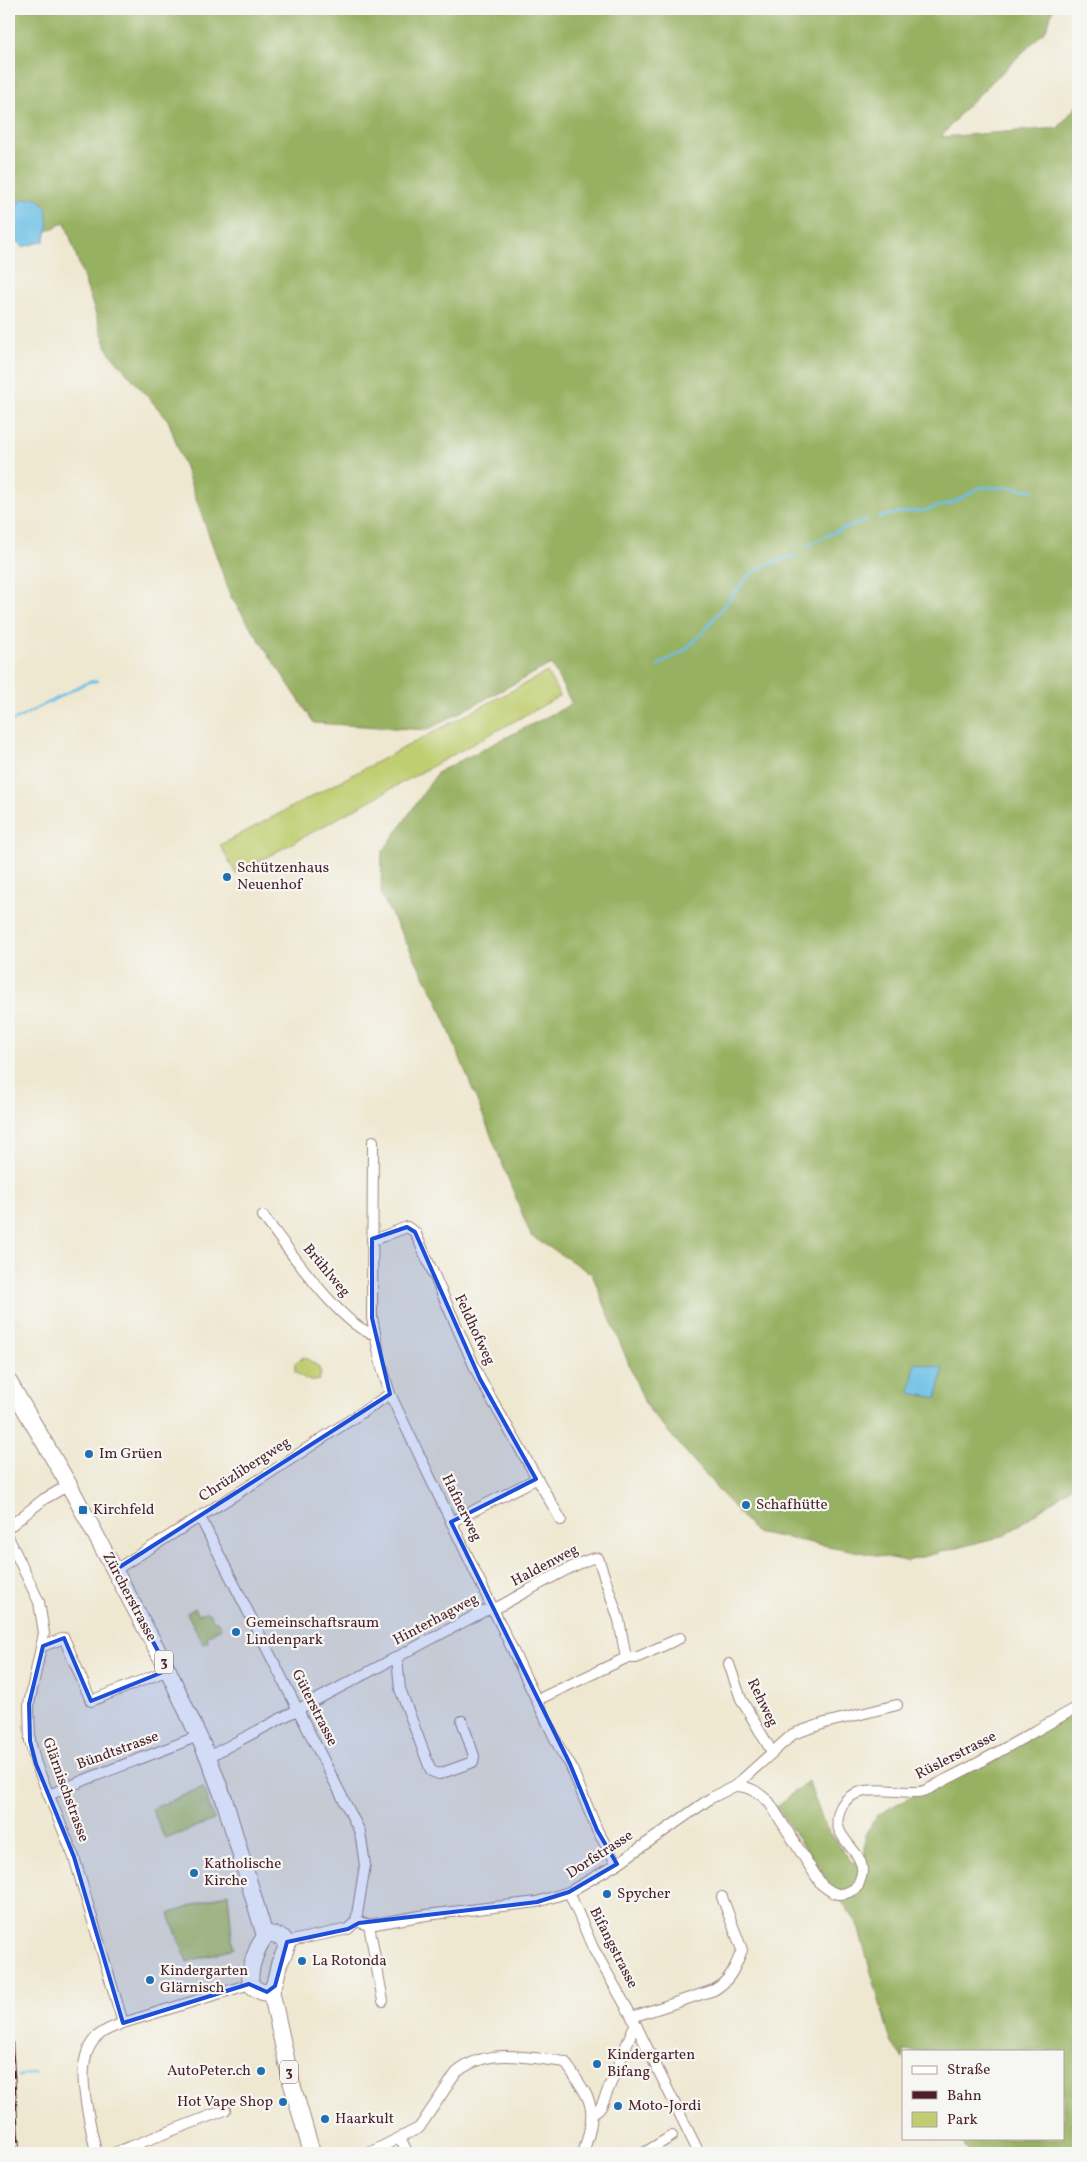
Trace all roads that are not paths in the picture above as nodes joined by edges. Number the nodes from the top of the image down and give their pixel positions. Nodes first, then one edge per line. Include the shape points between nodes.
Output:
1 (373, 1141) dead end
2 (264, 1216) dead end
3 (372, 1239) junction
4 (374, 1334) junction
5 (9, 1382) edge
6 (390, 1394) junction
7 (536, 1479) junction
8 (69, 1484) junction
9 (200, 1517) junction
10 (561, 1520) dead end
11 (451, 1522) junction
12 (9, 1527) edge
13 (9, 1539) edge
14 (115, 1570) junction
15 (493, 1608) junction
16 (680, 1638) dead end
17 (43, 1646) junction
18 (397, 1658) junction
19 (626, 1658) junction
20 (729, 1664) dead end
21 (168, 1670) junction
22 (537, 1700) junction
23 (897, 1705) dead end
24 (1078, 1707) edge
25 (298, 1710) junction
26 (462, 1721) dead end
27 (198, 1736) junction
28 (772, 1752) junction
29 (208, 1756) junction
30 (735, 1786) junction
31 (49, 1794) junction
32 (617, 1864) junction
33 (569, 1892) junction
34 (722, 1897) dead end
35 (356, 1922) junction
36 (369, 1925) junction
37 (265, 1936) junction
38 (286, 1942) junction
39 (250, 1984) junction
40 (271, 1990) junction
41 (383, 2001) dead end
42 (632, 2017) junction
43 (123, 2023) junction
44 (636, 2027) junction
45 (225, 2110) dead end
46 (593, 2113) junction
47 (672, 2136) dead end
48 (400, 2138) junction
49 (96, 2153) edge
50 (114, 2153) edge
51 (312, 2153) edge
52 (369, 2153) edge
53 (408, 2153) edge
54 (583, 2153) edge
55 (644, 2153) edge
56 (699, 2153) edge

1 - 3 street, Hafnerweg
2 - 4 street, Brühlweg via 345,1317 365,1333
3 - 4 street, Hafnerweg
3 - 7 street, Feldhofweg via 407,1227 415,1232 480,1379
4 - 6 street, Hafnerweg
5 - 8 main road, Zürcherstrasse / 3
6 - 9 street, Chrüzlibergweg
6 - 11 street, Hafnerweg
7 - 10 street, Feldhofweg
7 - 11 street
8 - 12 street
8 - 14 main road, Zürcherstrasse / 3
9 - 14 street, Chrüzlibergweg
9 - 25 street, Güterstrasse
11 - 15 street, Hafnerweg
13 - 17 street, Glärnischstrasse via 42,1615
14 - 21 main road, Zürcherstrasse / 3
15 - 18 street, Hinterhagweg
15 - 19 street, Haldenweg via 578,1563 598,1558 619,1620
15 - 22 street, Hafnerweg
16 - 19 street via 636,1658
17 - 21 street via 64,1638 91,1701
17 - 31 street, Glärnischstrasse via 31,1690 28,1722 36,1764
18 - 25 street, Hinterhagweg
18 - 26 street via 400,1689 431,1771 439,1774 473,1762 474,1756
19 - 22 street
20 - 28 street, Rehweg via 741,1699
21 - 27 main road, Zürcherstrasse / 3
22 - 32 street, Hafnerweg via 570,1764 597,1830
23 - 28 street, Dorfstrasse via 793,1734
24 - 30 street, Rüslerstrasse via 921,1792 860,1791 846,1800 841,1808 838,1828 860,1861 862,1872 858,1886 841,1895 832,1894 821,1884 770,1802 746,1786
25 - 29 street, Hinterhagweg
25 - 35 street, Güterstrasse via 360,1832 365,1865
27 - 29 main road, Zürcherstrasse / 3
27 - 31 street, Bündtstrasse
28 - 30 street, Dorfstrasse
29 - 37 main road, Zürcherstrasse / 3
30 - 32 street, Dorfstrasse via 703,1803
31 - 43 street, Glärnischstrasse via 74,1857
32 - 33 street, Dorfstrasse
33 - 36 street, Dorfstrasse via 537,1902
33 - 42 street, Bifangstrasse via 593,1948
34 - 42 street via 742,1950 733,1974 714,1990
35 - 36 street, Dorfstrasse
35 - 38 street via 348,1929
36 - 41 street
37 - 38 main road via 275,1934
37 - 39 main road via 260,1942
38 - 40 main road
39 - 40 main road via 263,1992
39 - 43 street
40 - 51 main road, 3 via 291,2081
42 - 44 street, Bifangstrasse
43 - 49 street via 98,2035 85,2057 82,2072
44 - 46 street via 601,2107
44 - 56 street, Bifangstrasse
45 - 50 street
46 - 48 street via 582,2086 565,2062 490,2056 464,2066 419,2128
46 - 54 street
47 - 55 street
48 - 52 street
48 - 53 street

